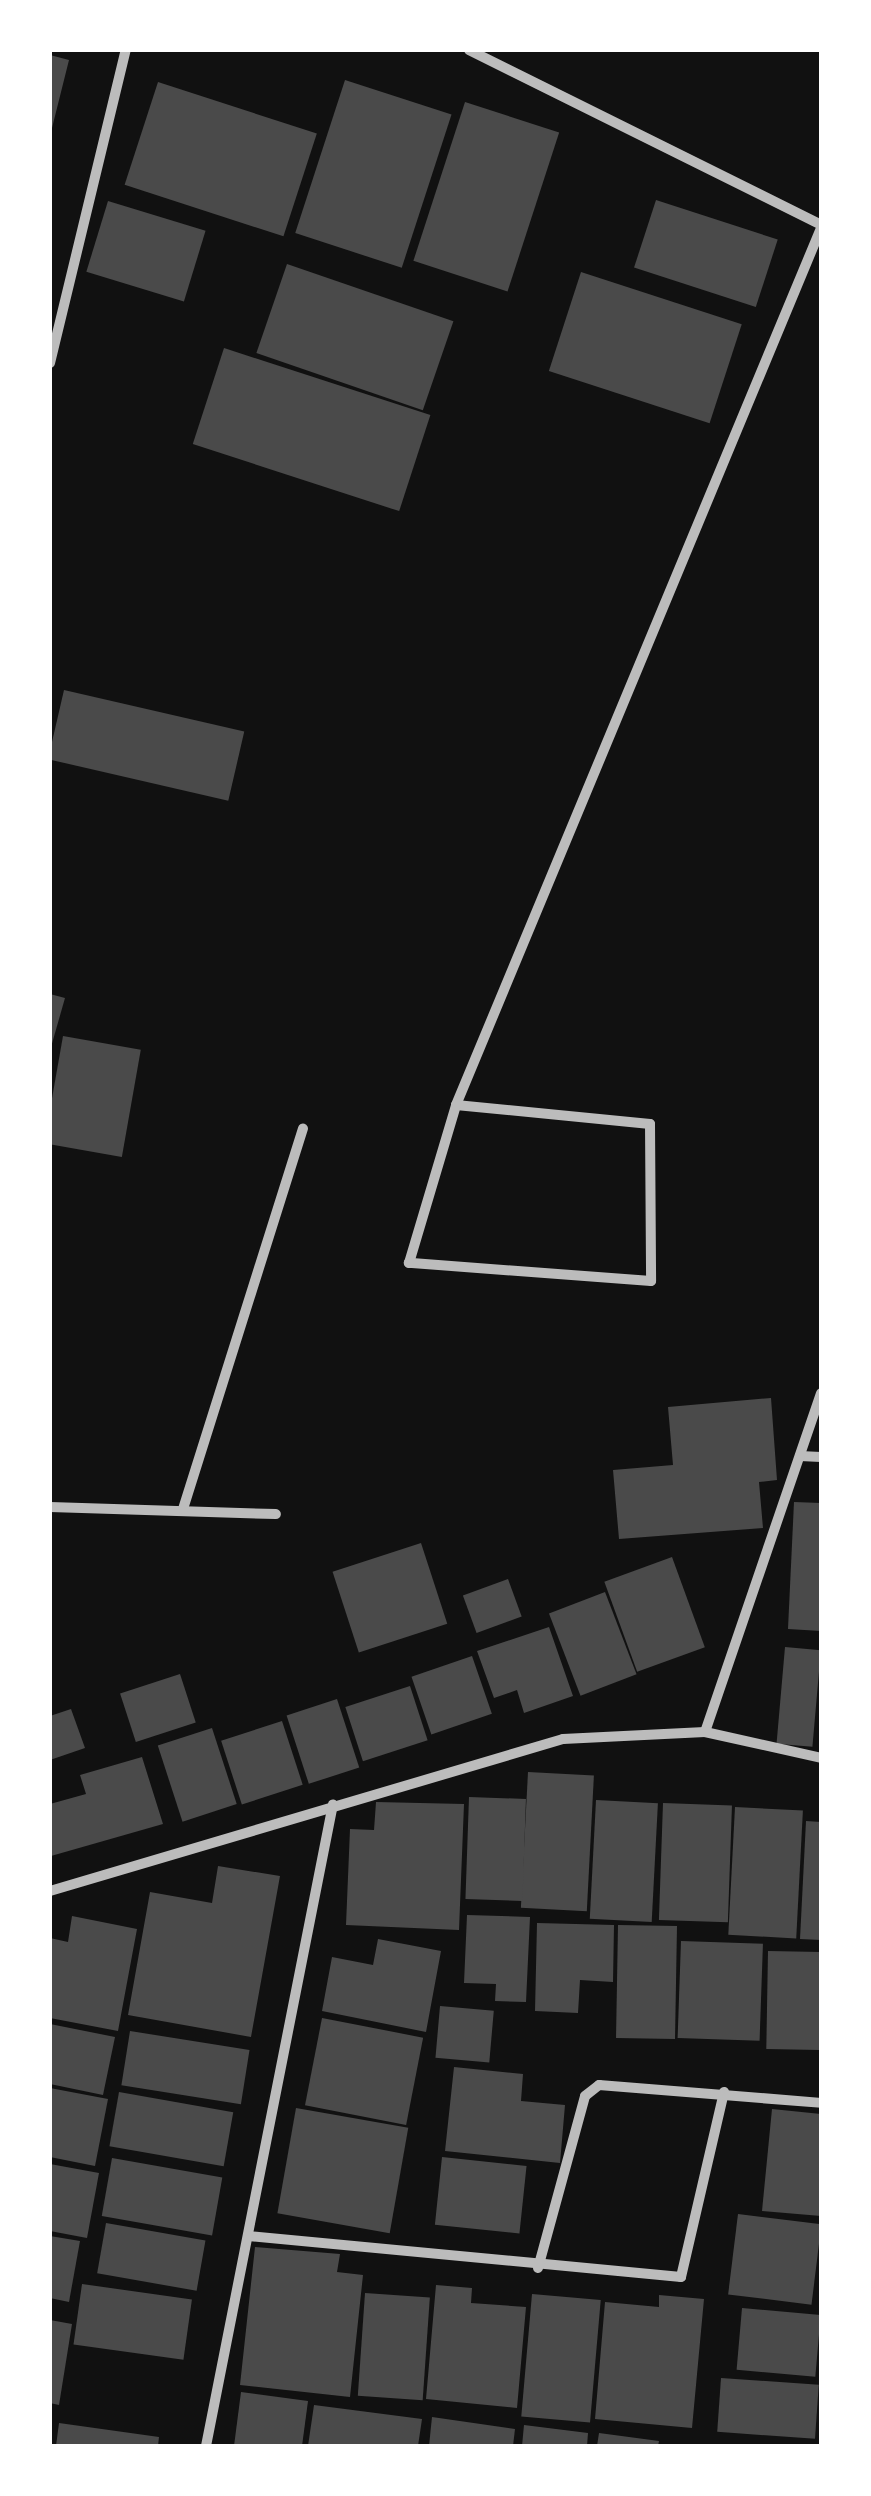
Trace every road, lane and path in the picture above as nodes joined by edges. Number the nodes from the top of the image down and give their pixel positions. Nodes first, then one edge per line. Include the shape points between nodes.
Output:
1 (126, 50) edge
2 (469, 50) edge
3 (821, 226) edge
4 (50, 364) edge
5 (456, 1105) junction
6 (303, 1128) dead end
7 (821, 1393) edge
8 (800, 1456) junction
9 (821, 1456) edge
10 (50, 1507) edge
11 (184, 1509) junction
12 (276, 1514) dead end
13 (705, 1732) junction
14 (821, 1758) edge
15 (334, 1804) junction
16 (50, 1890) edge
17 (724, 2092) junction
18 (821, 2102) edge
19 (248, 2236) junction
20 (538, 2268) junction
21 (206, 2446) edge

1 - 4 street
2 - 3 street
3 - 5 street
5 - 5 street via 412,1270 651,1281 650,1124
6 - 11 street
7 - 8 street
8 - 9 street
8 - 13 street
10 - 11 street
11 - 12 street
13 - 14 street
13 - 15 street via 563,1739
15 - 16 street
15 - 19 street
17 - 18 street
17 - 20 street via 617,2082 585,2096
17 - 20 street via 681,2277
19 - 20 street
19 - 21 street

